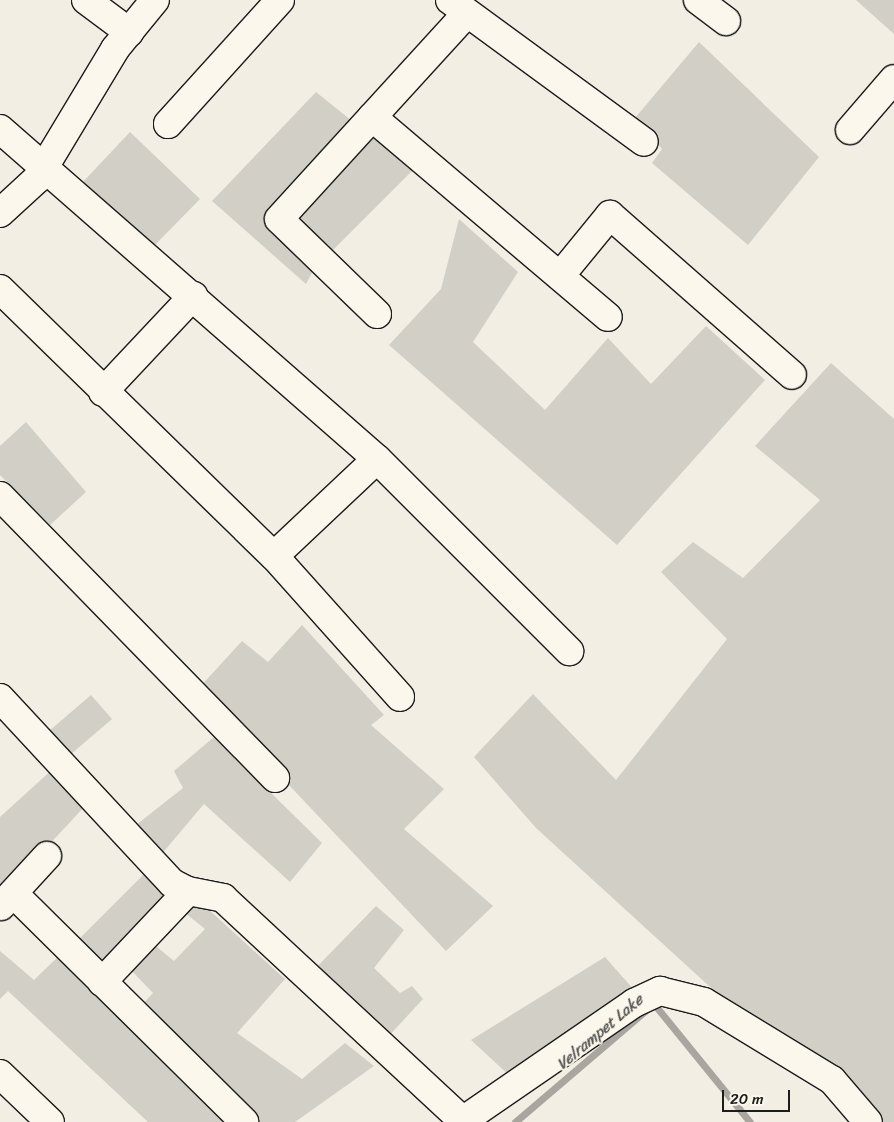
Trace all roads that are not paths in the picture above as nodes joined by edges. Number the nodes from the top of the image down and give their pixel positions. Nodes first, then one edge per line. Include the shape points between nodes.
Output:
1 (86, 0) edge
2 (155, 0) edge
3 (280, 0) edge
4 (698, 0) edge
5 (458, 7) edge
6 (726, 21) dead end
7 (128, 32) junction
8 (894, 80) edge
9 (372, 117) junction
10 (168, 124) dead end
11 (0, 129) edge
12 (850, 130) dead end
13 (644, 142) dead end
14 (45, 165) junction
15 (0, 213) edge
16 (560, 276) junction
17 (0, 289) edge
18 (192, 296) junction
19 (377, 314) dead end
20 (608, 317) dead end
21 (792, 375) dead end
22 (103, 392) junction
23 (378, 459) junction
24 (0, 496) edge
25 (274, 556) junction
26 (569, 652) dead end
27 (400, 697) dead end
28 (0, 698) edge
29 (275, 778) dead end
30 (47, 856) dead end
31 (188, 891) junction
32 (7, 900) edge
33 (102, 982) junction
34 (0, 1074) edge
35 (462, 1121) edge
36 (50, 1122) edge
37 (244, 1122) edge
38 (868, 1122) edge

1 - 7 street
2 - 7 street
3 - 10 street
4 - 6 street
5 - 9 street
5 - 13 street
7 - 14 street
8 - 12 street
9 - 16 street
9 - 19 street via 280,219
11 - 14 street
14 - 15 street via 37,179
14 - 18 street
16 - 20 street
16 - 21 street via 610,215
17 - 22 street
18 - 22 street
18 - 23 street
22 - 25 street
23 - 25 street
23 - 26 street
24 - 29 street
25 - 27 street
28 - 31 street via 172,883
30 - 32 street
31 - 33 street
31 - 35 street via 223,898
32 - 33 street
33 - 37 street
34 - 36 street
35 - 38 street via 634,1003 660,991 704,1002 832,1080

